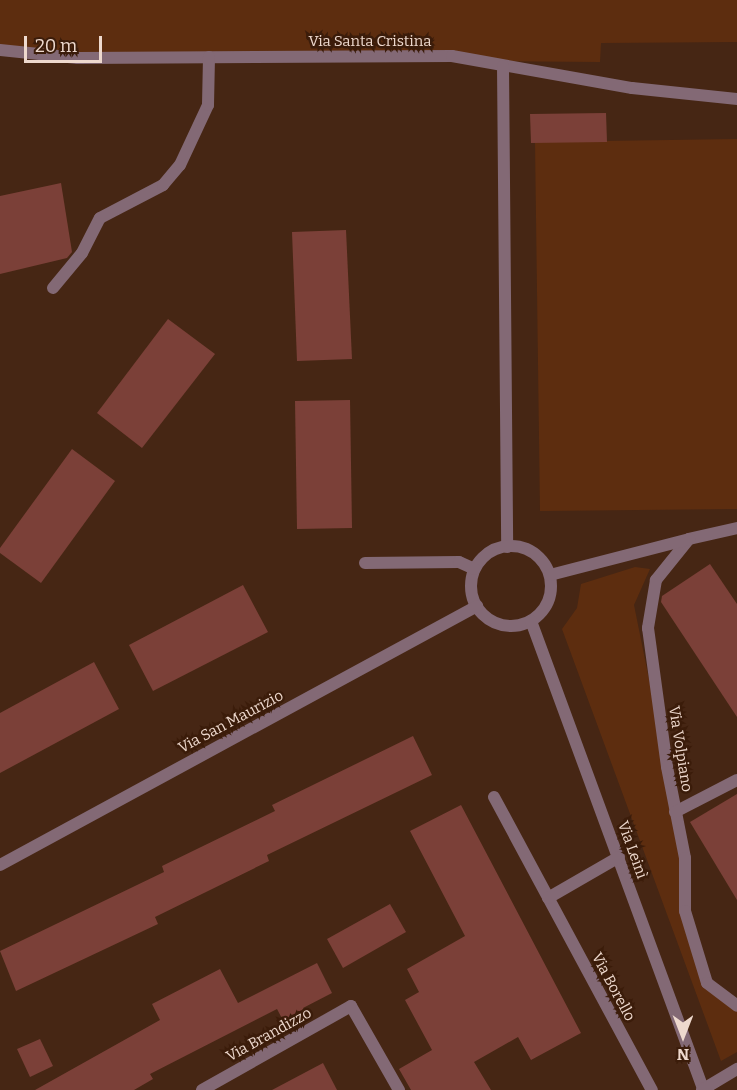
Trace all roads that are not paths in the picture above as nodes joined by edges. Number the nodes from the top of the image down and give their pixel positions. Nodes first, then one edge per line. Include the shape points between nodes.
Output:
1 (0, 50) edge
2 (209, 57) junction
3 (503, 66) junction
4 (737, 99) edge
5 (53, 288) dead end
6 (737, 528) edge
7 (689, 539) junction
8 (507, 547) junction
9 (365, 563) dead end
10 (475, 569) junction
11 (550, 574) junction
12 (477, 606) junction
13 (531, 621) junction
14 (737, 780) edge
15 (494, 797) dead end
16 (675, 812) junction
17 (619, 857) junction
18 (0, 865) edge
19 (548, 898) junction
20 (737, 1006) edge
21 (737, 1069) edge
22 (202, 1090) edge
23 (399, 1090) edge
24 (652, 1090) edge
25 (704, 1090) edge

1 - 2 street, Via Santa Cristina via 78,58
2 - 3 street, Via Santa Cristina via 452,56
2 - 5 street via 208,105 196,138 180,165 163,185 100,218 82,253
3 - 4 street, Via Santa Cristina via 632,88
3 - 8 street
6 - 7 street
7 - 11 street
7 - 16 street, Via Volpiano via 656,580 648,628
8 - 10 street via 494,550
8 - 11 street via 533,553
9 - 10 street via 459,562
10 - 12 street via 472,594
11 - 13 street via 549,601
12 - 13 street via 484,616 507,626
12 - 18 street, Via San Maurizio
13 - 17 street, Via Leinì
14 - 16 street
15 - 19 street, Via Borello
16 - 20 street, Via Volpiano via 686,858 686,910 707,983
17 - 19 street
17 - 25 street, Via Leinì
19 - 24 street, Via Borello
21 - 25 street
22 - 23 street, Via Brandizzo via 351,1006

